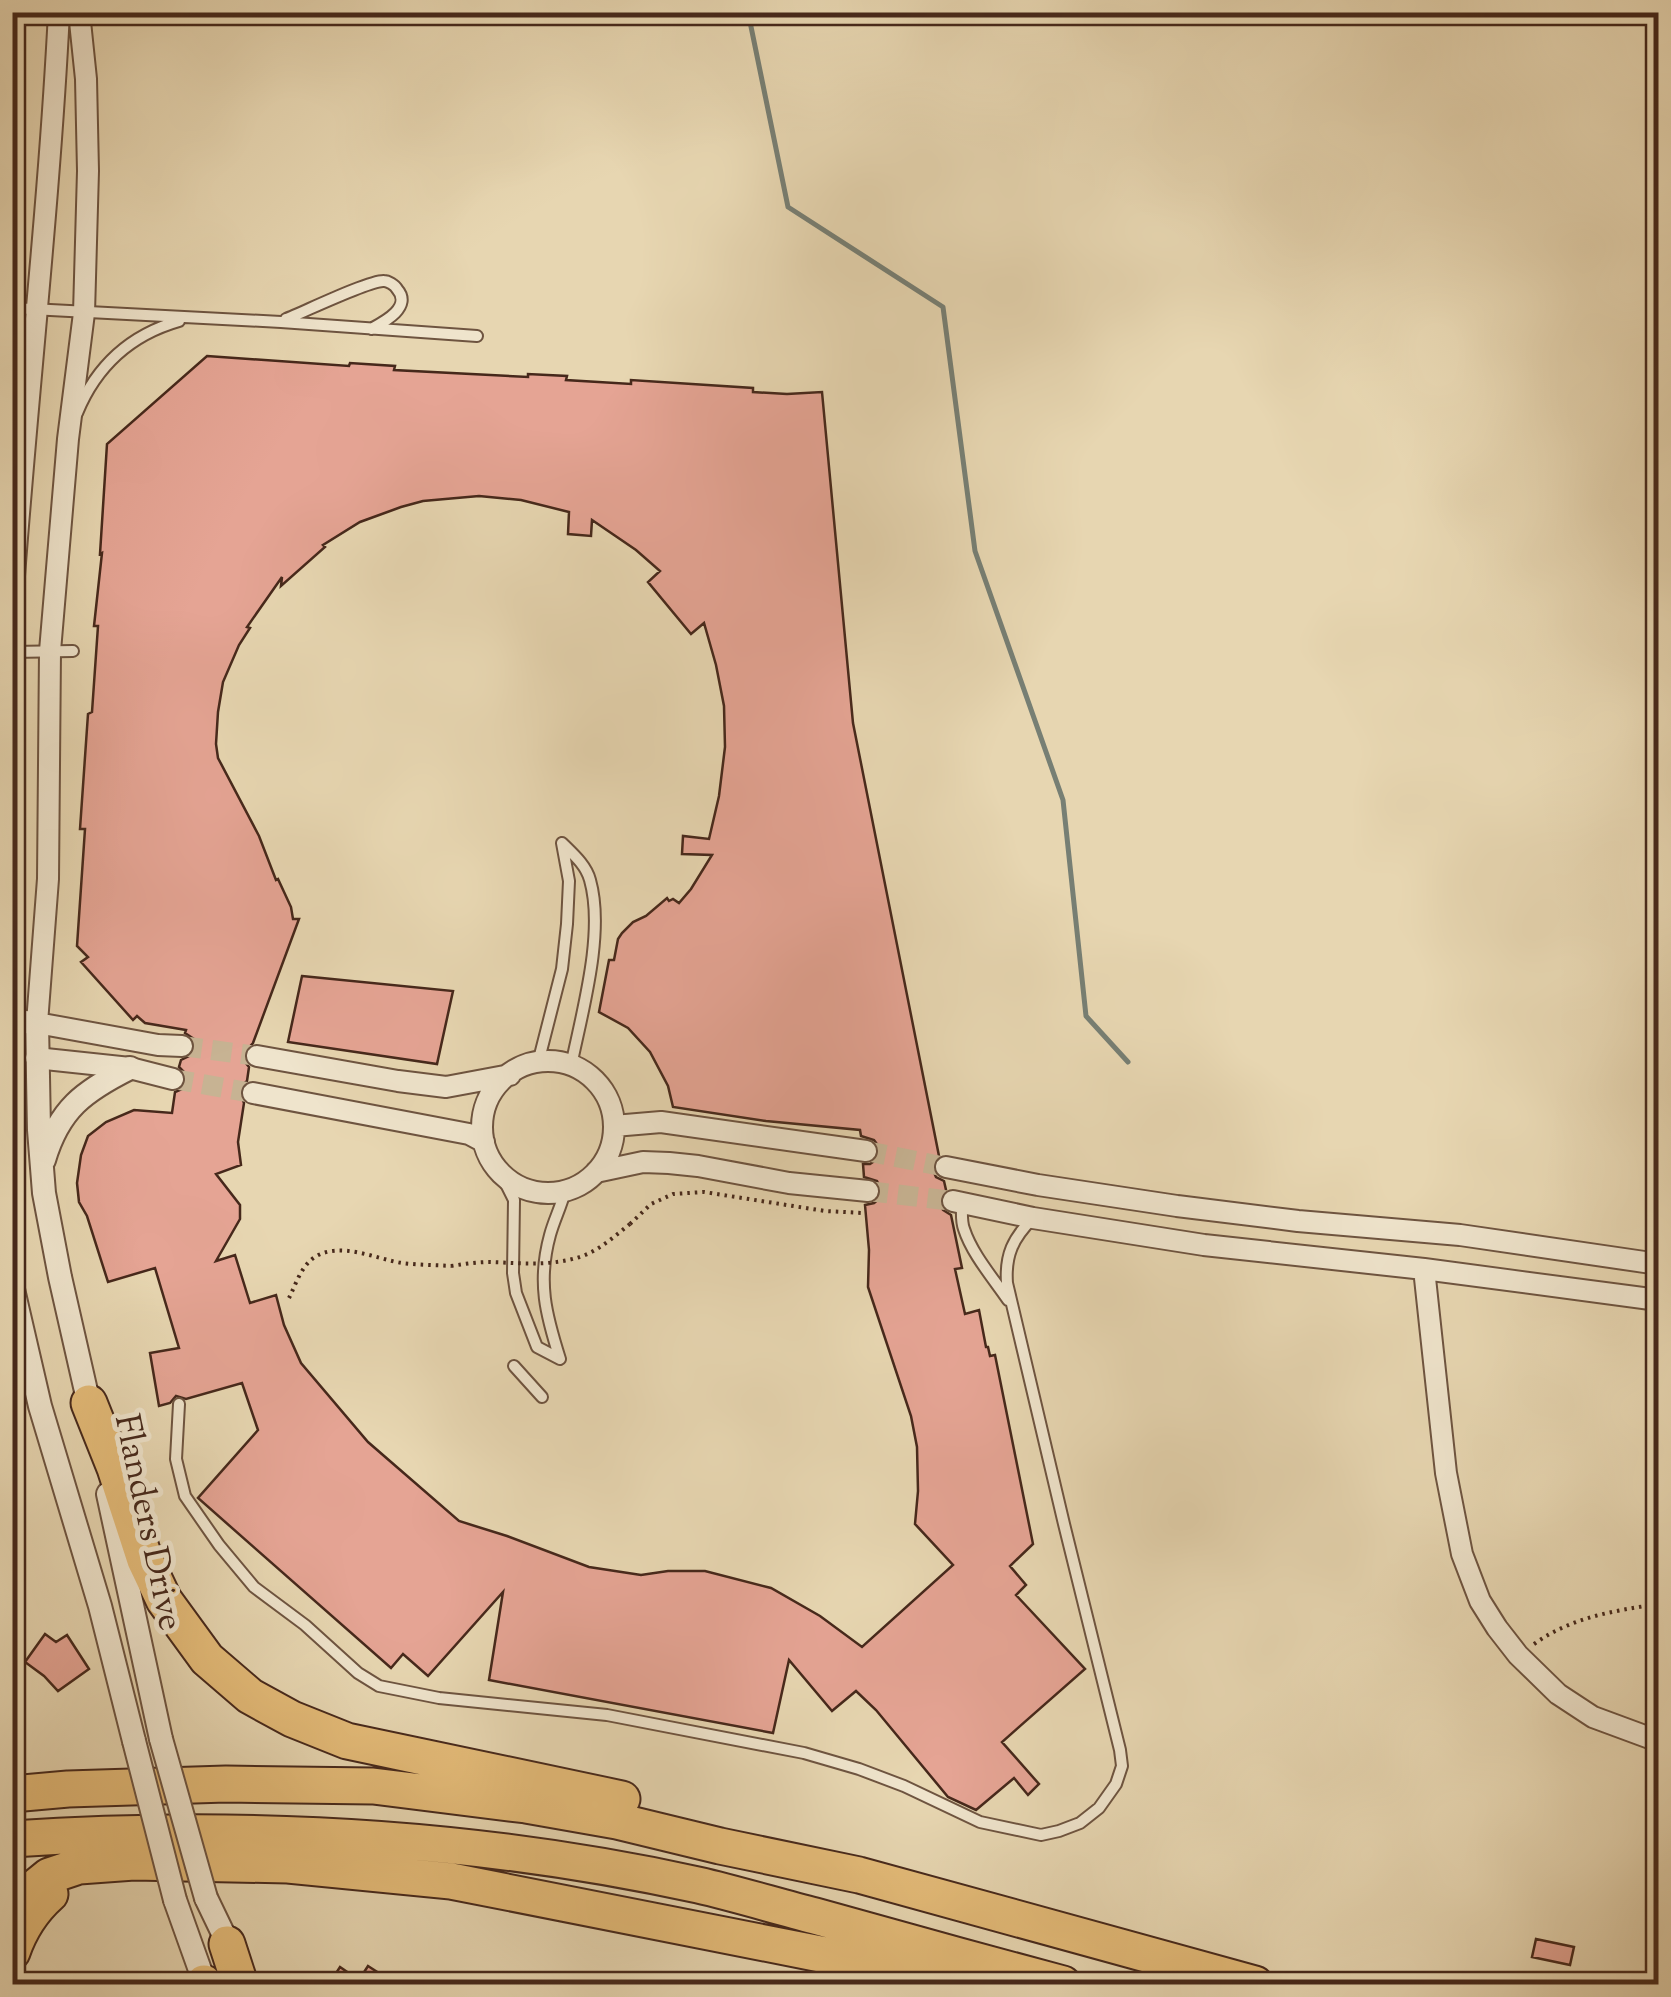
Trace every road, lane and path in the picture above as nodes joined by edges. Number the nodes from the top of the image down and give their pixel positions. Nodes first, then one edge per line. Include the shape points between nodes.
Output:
1 (59, 12) edge
2 (79, 12) edge
3 (12, 308) edge
4 (37, 310) junction
5 (84, 313) junction
6 (190, 318) junction
7 (281, 322) junction
8 (371, 329) junction
9 (477, 336) dead end
10 (68, 439) junction
11 (12, 603) edge
12 (50, 651) junction
13 (73, 651) dead end
14 (12, 652) edge
15 (12, 1021) edge
16 (37, 1023) junction
17 (182, 1046) tunnel mouth
18 (12, 1056) edge
19 (256, 1056) tunnel mouth
20 (36, 1058) junction
21 (538, 1063) junction
22 (571, 1066) junction
23 (130, 1068) junction
24 (510, 1075) junction
25 (173, 1079) tunnel mouth
26 (252, 1093) tunnel mouth
27 (614, 1126) junction
28 (484, 1142) junction
29 (866, 1151) tunnel mouth
30 (43, 1164) junction
31 (946, 1167) tunnel mouth
32 (500, 1172) junction
33 (596, 1172) junction
34 (564, 1191) junction
35 (868, 1191) tunnel mouth
36 (958, 1202) joint
37 (863, 1213) dead end
38 (1033, 1218) junction
39 (1658, 1264) edge
40 (1424, 1269) junction
41 (12, 1285) edge
42 (289, 1298) dead end
43 (1658, 1300) edge
44 (1014, 1309) junction
45 (514, 1366) dead end
46 (542, 1396) dead end
47 (89, 1402) junction
48 (179, 1404) dead end
49 (1658, 1604) edge
50 (1518, 1655) junction
51 (1658, 1741) edge
52 (12, 1781) edge
53 (68, 1789) junction
54 (12, 1794) edge
55 (12, 1839) edge
56 (98, 1864) junction
57 (859, 1874) junction
58 (12, 1906) edge
59 (228, 1944) junction
60 (12, 1952) edge
61 (204, 1984) edge
62 (240, 1984) edge
63 (253, 1984) edge
64 (954, 1984) edge
65 (1063, 1984) edge
66 (1255, 1984) edge

1 - 4 street
2 - 5 street via 86,79
3 - 4 lane
4 - 5 lane
4 - 11 street
5 - 6 lane
5 - 10 street
6 - 7 lane
6 - 10 lane via 117,353 91,386
7 - 8 lane
7 - 8 lane via 364,286 395,285 401,294 396,312
8 - 9 lane
10 - 12 street
12 - 13 lane
12 - 14 lane
12 - 16 street via 48,878
15 - 16 street
16 - 17 street
16 - 20 street, Flanders Drive
18 - 20 street
19 - 24 street via 446,1087
20 - 23 street
20 - 30 street, Flanders Drive
21 - 22 street
21 - 22 lane via 567,924 562,844 590,877 595,916
21 - 24 street
22 - 27 street via 604,1091
23 - 25 street
23 - 30 street via 77,1100 61,1119
24 - 28 street via 486,1108
26 - 28 street
27 - 29 street via 686,1124
27 - 33 street via 610,1150
28 - 32 street
30 - 47 street, Flanders Drive
31 - 39 street via 1176,1206 1460,1235
32 - 34 street via 530,1190
32 - 34 lane via 514,1200 516,1294 536,1347 560,1359 542,1279
33 - 34 street
33 - 35 street via 669,1163
36 - 38 street
36 - 44 lane via 964,1232
37 - 42 path, bridge via 704,1192 673,1194 585,1255 539,1265 451,1266 362,1253 317,1255
38 - 40 street
38 - 44 lane via 1007,1259
40 - 43 street
40 - 50 street via 1446,1473 1462,1554 1480,1601
41 - 61 street, Flanders Drive, bridge via 175,1900
44 - 48 lane via 1122,1766 1099,1808 1080,1823 1041,1835 980,1822 860,1768 804,1754 607,1716 379,1686 254,1587 210,1534 185,1496 176,1459
45 - 46 lane
47 - 57 highway via 164,1600 207,1659 250,1696 347,1741 656,1806
47 - 59 street, Flanders Drive, bridge via 161,1740 206,1898
49 - 50 path via 1566,1624
50 - 51 street via 1593,1717
52 - 53 highway
53 - 54 highway
53 - 57 highway via 373,1786 598,1818
55 - 65 highway via 101,1833 339,1838 580,1863 700,1886
56 - 58 highway via 49,1876
56 - 60 highway via 39,1904
56 - 64 highway via 288,1865 451,1881
57 - 66 highway
59 - 62 highway
59 - 63 street, Flanders Drive

